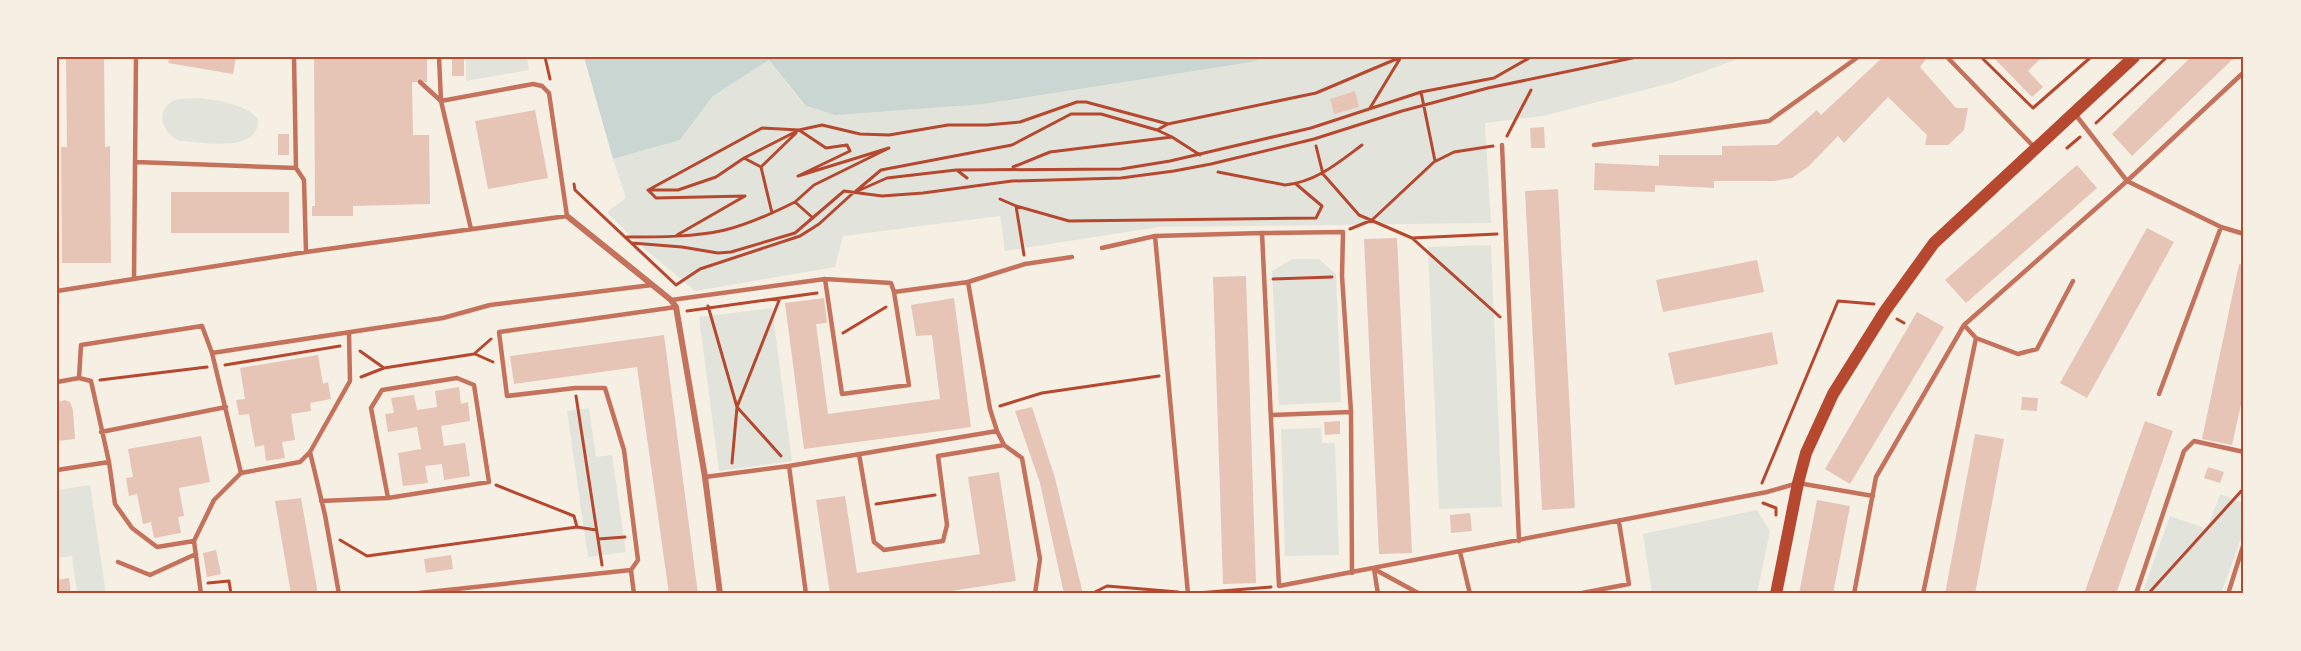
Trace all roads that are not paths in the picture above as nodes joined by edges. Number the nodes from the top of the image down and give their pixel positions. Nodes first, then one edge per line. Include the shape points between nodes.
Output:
1 (136, 57) edge
2 (294, 57) edge
3 (440, 57) edge
4 (1858, 57) edge
5 (1947, 57) edge
6 (2134, 57) edge
7 (2244, 72) edge
8 (420, 82) dead end
9 (441, 101) junction
10 (2073, 113) junction
11 (1502, 145) road end
12 (1594, 145) dead end
13 (2035, 149) junction
14 (136, 162) junction
15 (296, 168) junction
16 (2127, 181) junction
17 (567, 216) junction
18 (2221, 226) junction
19 (471, 229) junction
20 (1262, 233) junction
21 (2244, 234) edge
22 (1155, 236) junction
23 (1102, 248) dead end
24 (306, 252) junction
25 (1072, 257) dead end
26 (134, 278) junction
27 (825, 279) junction
28 (2073, 281) dead end
29 (968, 282) junction
30 (652, 285) junction
31 (57, 291) edge
32 (894, 292) junction
33 (671, 300) junction
34 (677, 309) junction
35 (1964, 325) junction
36 (349, 334) junction
37 (1976, 338) junction
38 (213, 353) junction
39 (79, 378) junction
40 (57, 382) edge
41 (2159, 394) dead end
42 (226, 406) junction
43 (1351, 412) junction
44 (1272, 415) junction
45 (997, 431) junction
46 (101, 432) junction
47 (1004, 445) junction
48 (310, 452) junction
49 (2244, 452) edge
50 (859, 454) junction
51 (109, 462) junction
52 (789, 466) junction
53 (57, 470) edge
54 (241, 473) junction
55 (705, 477) junction
56 (1798, 483) junction
57 (1873, 496) junction
58 (388, 498) junction
59 (321, 501) junction
60 (1619, 522) junction
61 (1519, 540) junction
62 (194, 541) junction
63 (2244, 543) edge
64 (1460, 552) junction
65 (196, 554) junction
66 (118, 562) dead end
67 (1374, 569) junction
68 (631, 570) junction
69 (1352, 573) junction
70 (201, 594) edge
71 (339, 594) edge
72 (410, 594) edge
73 (634, 594) edge
74 (720, 594) edge
75 (806, 594) edge
76 (1035, 594) edge
77 (1188, 594) edge
78 (1378, 594) edge
79 (1420, 594) edge
80 (1470, 594) edge
81 (1577, 594) edge
82 (1776, 594) edge
83 (1854, 594) edge
84 (1923, 594) edge
85 (2136, 594) edge
86 (2228, 594) edge

1 - 14 lane
2 - 15 lane
3 - 9 lane
4 - 12 lane via 1769,121
5 - 13 lane
6 - 10 main road
7 - 16 lane
8 - 9 lane
9 - 17 lane via 533,84 542,86 549,93
9 - 19 lane
10 - 13 main road
10 - 16 lane
11 - 61 lane
13 - 56 main road via 1934,243 1885,311 1833,394 1809,445
14 - 15 lane
14 - 26 lane
15 - 24 lane via 304,180
16 - 18 lane
16 - 35 lane
17 - 19 lane
17 - 30 street
18 - 21 lane
18 - 41 lane
19 - 24 lane
20 - 22 lane
20 - 43 lane via 1343,232
20 - 44 lane
22 - 23 lane
22 - 77 lane
24 - 26 lane
25 - 29 lane via 1025,264
26 - 31 lane
27 - 32 lane via 891,283
27 - 32 lane via 842,394 909,386
27 - 33 lane
28 - 37 lane via 2037,349 2018,354
29 - 32 lane
29 - 45 lane
30 - 33 street
30 - 36 lane via 490,305 443,318
33 - 34 street
34 - 55 street
34 - 68 lane via 499,332 507,396 605,388 624,450 638,560
35 - 37 lane
35 - 57 lane via 1876,477
36 - 38 lane
36 - 48 lane via 350,381
37 - 84 lane
38 - 39 lane via 202,326 81,345
38 - 42 lane
39 - 40 lane
39 - 46 lane via 91,381
42 - 46 lane
42 - 54 lane
43 - 44 lane
43 - 69 lane
44 - 69 lane via 1279,586
45 - 47 lane
45 - 50 lane
46 - 51 lane
47 - 50 lane via 938,456 947,525 943,541 884,550 874,542
47 - 76 lane via 1022,459 1040,559
48 - 54 lane via 300,462
48 - 59 lane
49 - 85 lane via 2194,441 2184,451
50 - 52 lane
51 - 53 lane
51 - 62 lane via 115,504 132,528 158,547
52 - 55 lane
52 - 75 lane
54 - 62 lane via 214,500
55 - 74 street
56 - 57 lane
56 - 60 lane
56 - 82 main road
57 - 83 lane
58 - 58 lane via 489,482 474,386 457,378 382,390 371,408
58 - 59 lane
59 - 71 lane
60 - 61 lane
60 - 81 lane via 1629,584
61 - 64 lane
62 - 65 lane
63 - 86 lane
64 - 67 lane
64 - 80 lane
65 - 66 lane via 150,575
65 - 70 lane
67 - 69 lane
67 - 78 lane
67 - 79 lane
68 - 72 lane
68 - 73 lane

